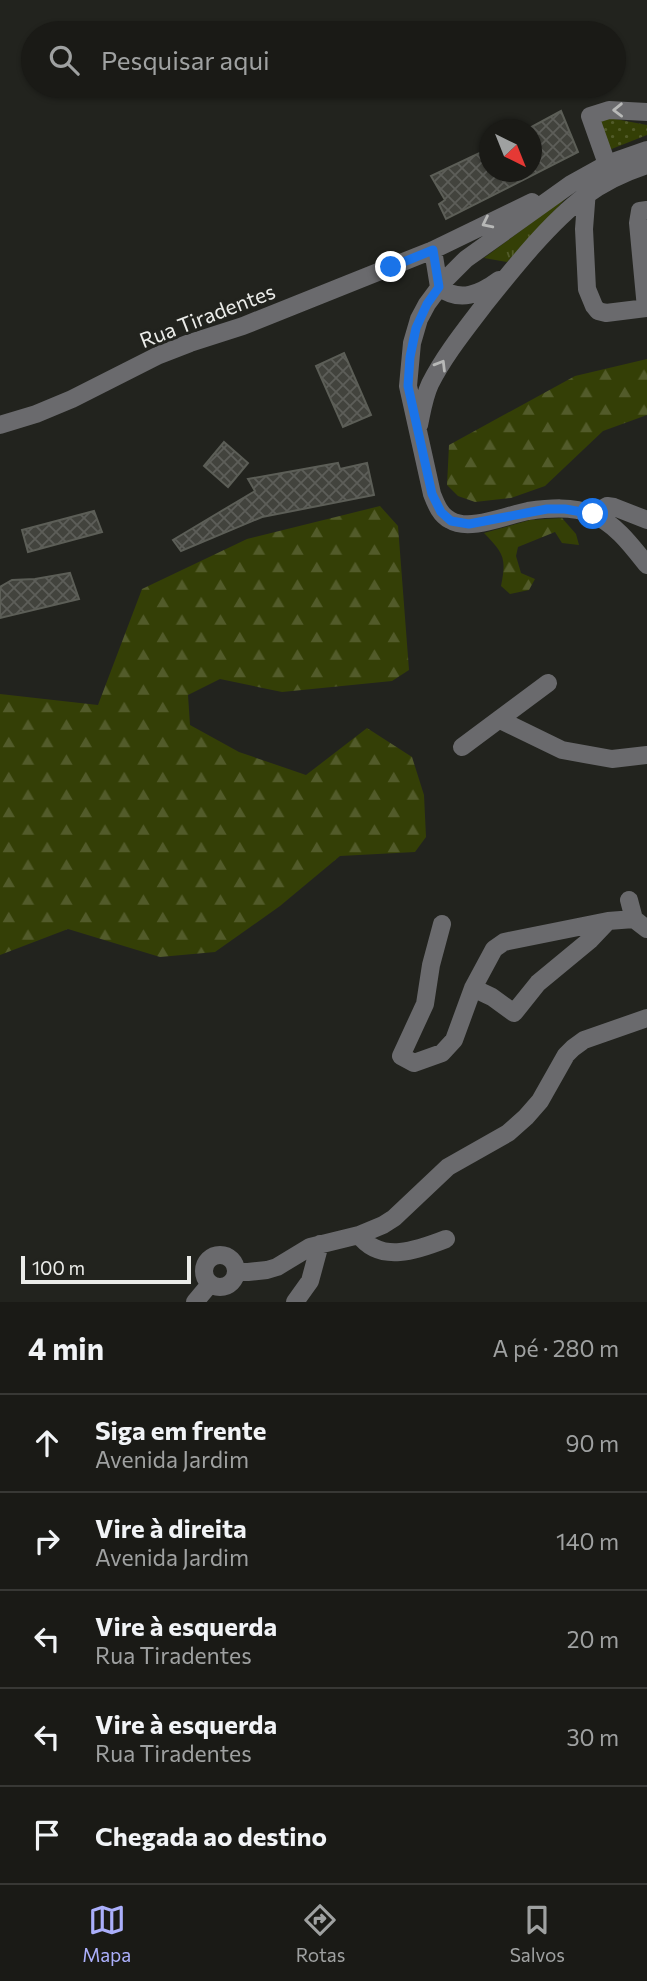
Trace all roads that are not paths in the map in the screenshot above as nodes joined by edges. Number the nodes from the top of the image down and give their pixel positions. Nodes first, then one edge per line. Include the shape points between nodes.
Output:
1 (647, 112) edge
2 (647, 150) edge
3 (607, 164) junction
4 (642, 167) edge
5 (571, 184) junction
6 (586, 196) junction
7 (647, 210) edge
8 (564, 215) junction
9 (583, 229) junction
10 (433, 250) junction
11 (510, 273) junction
12 (439, 287) junction
13 (646, 308) edge
14 (0, 425) edge
15 (418, 429) junction
16 (593, 514) junction
17 (647, 520) edge
18 (647, 565) edge
19 (548, 683) dead end
20 (500, 720) junction
21 (462, 747) dead end
22 (647, 755) edge
23 (629, 900) dead end
24 (608, 921) junction
25 (641, 924) edge
26 (442, 925) dead end
27 (473, 988) junction
28 (647, 1018) edge
29 (359, 1235) junction
30 (446, 1239) dead end
31 (320, 1244) junction
32 (236, 1270) junction
33 (210, 1284) junction
34 (195, 1302) edge
35 (295, 1302) edge

1 -> 3 street via 609,110 590,116
2 - 3 street, Rua Tiradentes
3 - 4 street
3 - 5 street, Rua Tiradentes
3 - 6 street via 607,171
4 - 6 street
5 -> 10 street, Rua Tiradentes
5 - 12 street, Rua Tiradentes via 470,256
6 - 8 street
6 - 9 street
7 - 13 street via 640,211 638,222
8 - 9 street
8 - 11 street
9 - 13 street via 587,289 594,306 606,313
10 - 12 street
10 - 14 street, Rua Tiradentes via 159,355 72,399
11 - 12 street via 467,296 455,296
15 -> 11 street via 436,372
12 - 15 street, Rua Tiradentes via 419,319 410,357 408,386
15 - 16 street, Rua Tiradentes via 436,505 451,521 477,523 547,509
16 - 17 street via 607,506
16 - 18 street via 616,529
19 - 20 street
20 - 21 street
20 - 22 street via 562,750 612,759
23 - 25 street
24 - 25 street
24 - 27 street via 504,942 494,949
24 - 27 street via 538,983 514,1013
26 - 27 street via 425,1004 401,1056 414,1063 447,1049
28 - 29 street via 573,1048 540,1101 508,1133 447,1167 394,1218
29 - 30 street via 370,1247 390,1252
29 - 31 street
31 - 32 street via 277,1267
31 - 35 street via 310,1281
32 - 33 street via 225,1286
32 - 33 street via 228,1258 214,1257 204,1269
33 - 34 street

